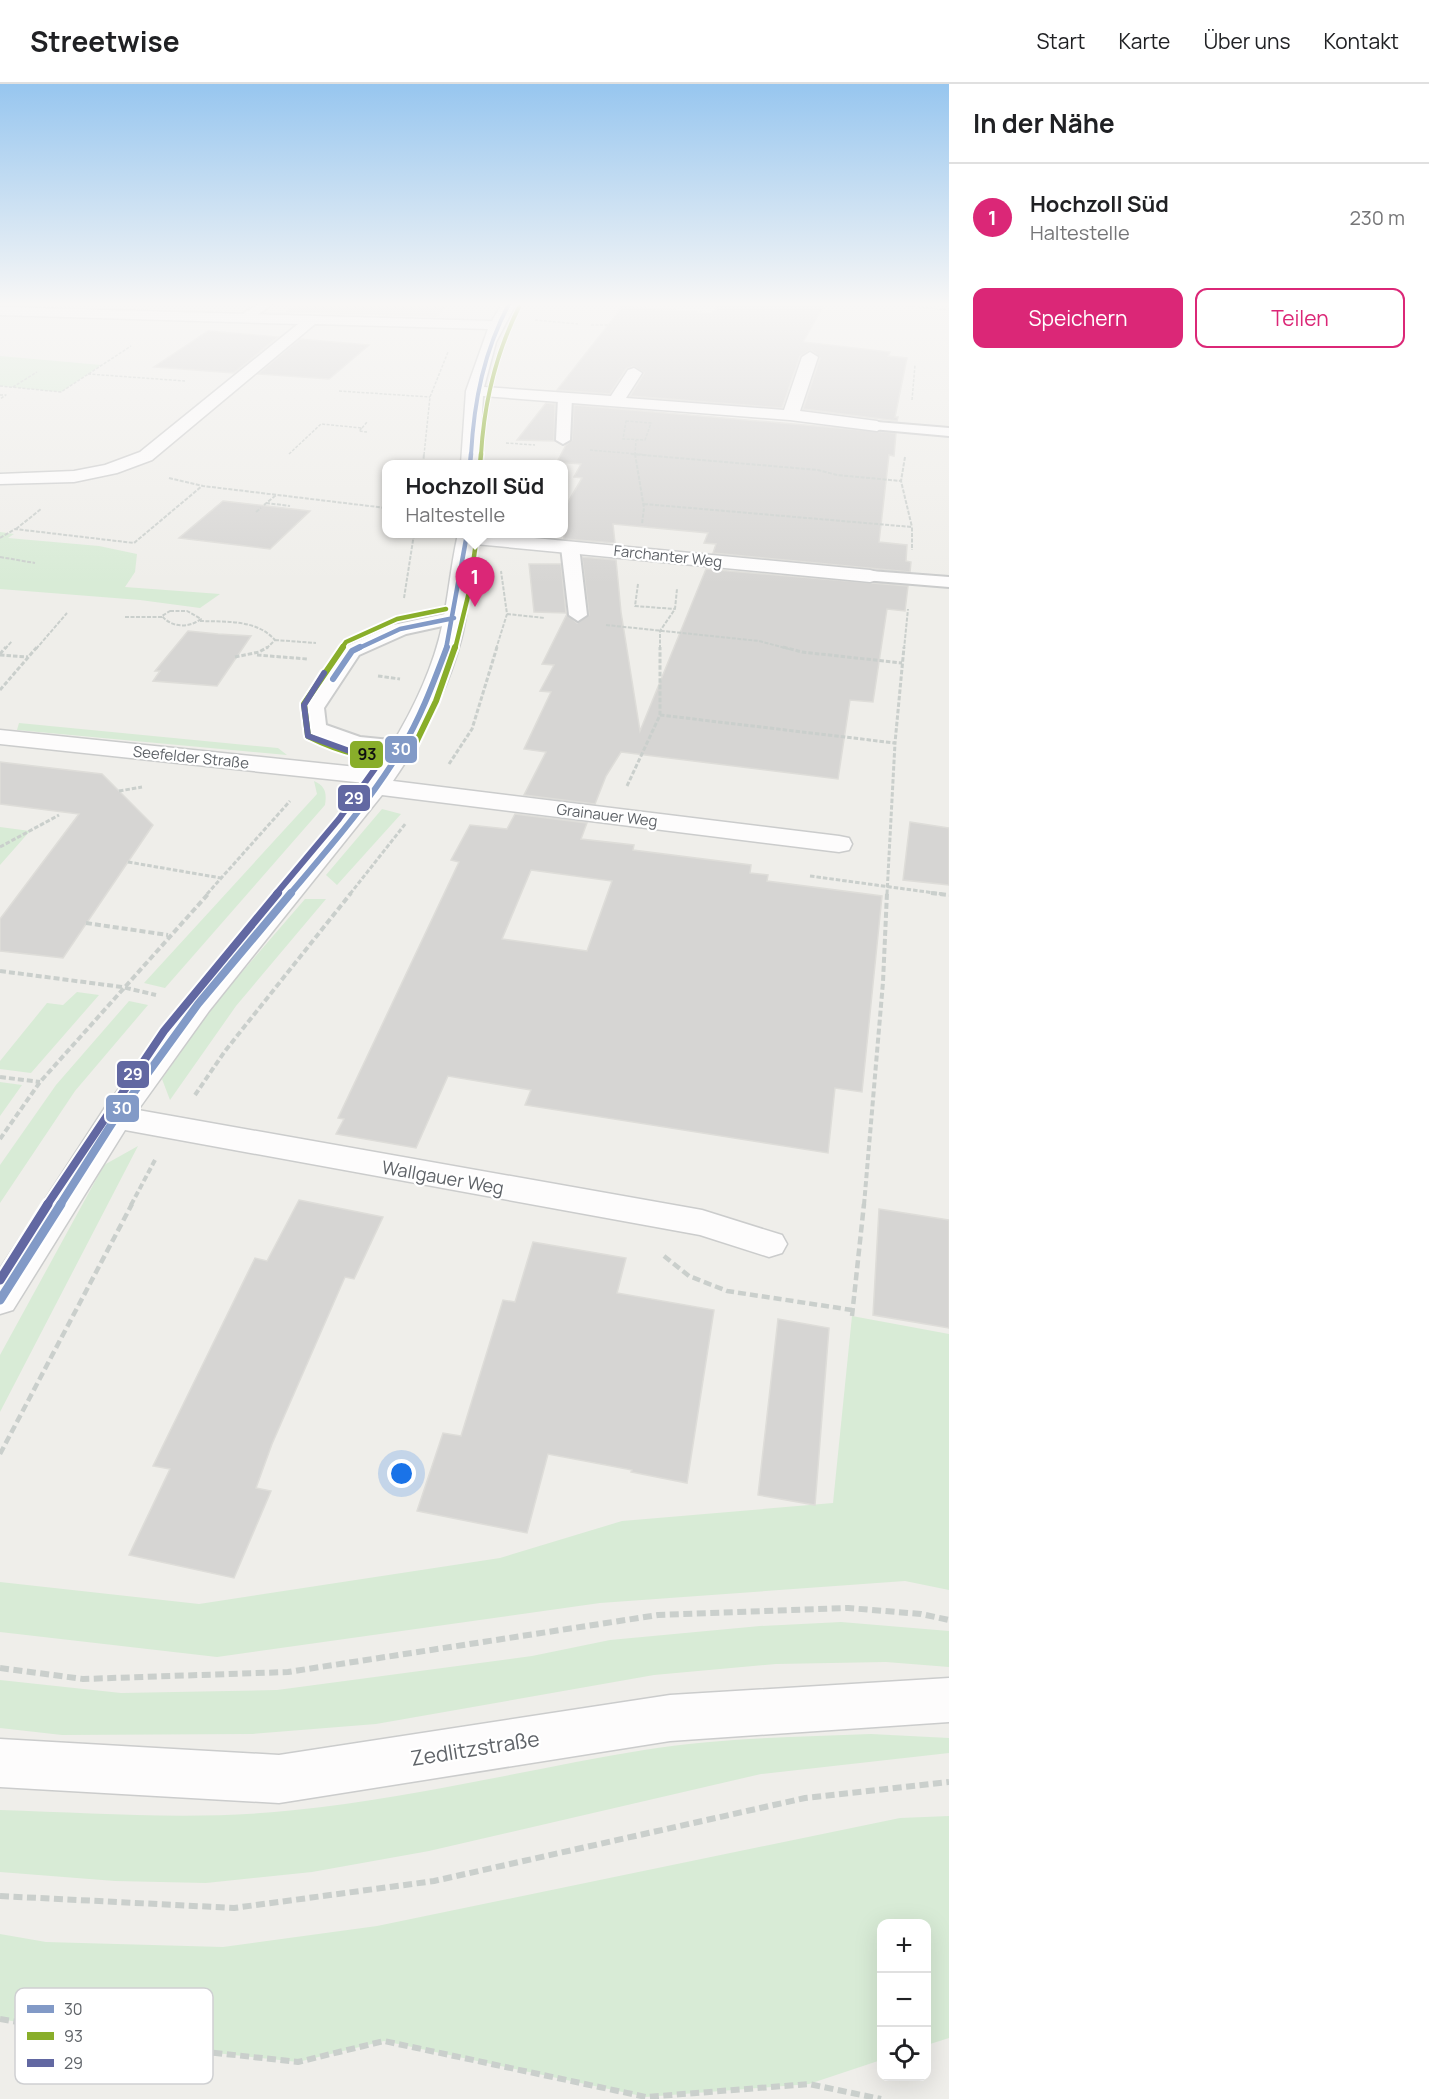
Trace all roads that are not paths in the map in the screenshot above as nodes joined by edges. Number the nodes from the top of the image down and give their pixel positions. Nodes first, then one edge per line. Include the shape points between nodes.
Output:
1 (219, 396) edge
2 (474, 396) edge
3 (539, 396) edge
4 (619, 396) edge
5 (797, 396) edge
6 (564, 398) junction
7 (615, 402) junction
8 (790, 415) junction
9 (877, 426) joint
10 (949, 432) edge
11 (563, 440) dead end
12 (470, 460) edge
13 (0, 479) edge
14 (467, 538) edge
15 (484, 538) edge
16 (570, 547) junction
17 (870, 576) joint
18 (949, 582) edge
19 (578, 615) dead end
20 (454, 618) junction
21 (0, 737) edge
22 (403, 747) junction
23 (379, 781) junction
24 (839, 844) dead end
25 (116, 1117) junction
26 (769, 1244) dead end
27 (2, 1293) edge
28 (949, 1700) edge
29 (0, 1763) edge

1 - 13 street via 146,456 121,467 76,477
2 - 12 street
3 - 6 street
4 - 7 street
5 - 8 street
6 - 7 street
6 - 11 lane
7 - 8 street
8 - 9 street
9 - 10 lane
14 - 20 street
15 - 16 street, Farchanter Weg
16 - 17 street, Farchanter Weg
16 - 19 lane
17 - 18 lane
20 - 22 street via 434,682
20 - 22 lane via 400,629 352,651 314,708 316,729 357,742
21 - 23 street, Seefelder Straße
22 - 23 street
23 - 24 street, Grainauer Weg via 429,793
23 - 25 street via 198,1004
25 - 26 street, Wallgauer Weg via 702,1222
25 - 27 street
28 - 29 street, Zedlitzstraße via 670,1718 279,1779

